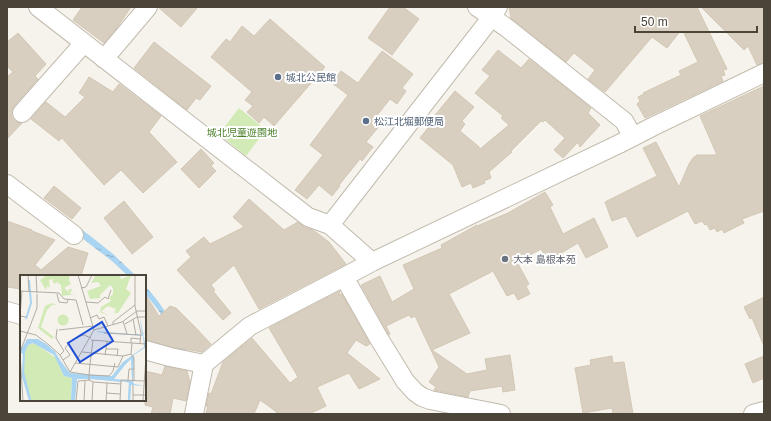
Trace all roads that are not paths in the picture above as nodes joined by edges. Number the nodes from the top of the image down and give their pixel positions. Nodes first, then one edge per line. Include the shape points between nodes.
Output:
1 (38, 7) edge
2 (148, 7) edge
3 (477, 7) edge
4 (494, 12) edge
5 (84, 43) junction
6 (104, 59) junction
7 (764, 73) edge
8 (22, 113) dead end
9 (633, 137) junction
10 (7, 184) edge
11 (330, 225) junction
12 (74, 235) dead end
13 (372, 262) junction
14 (344, 277) junction
15 (7, 311) edge
16 (20, 315) edge
17 (146, 350) edge
18 (204, 364) junction
19 (764, 411) edge
20 (194, 414) edge
21 (501, 414) edge
22 (753, 414) edge

1 - 5 street
2 - 6 street
3 - 4 street
4 - 9 street via 507,28 624,121
4 - 11 street
5 - 6 street
5 - 8 street
6 - 11 street via 308,217
7 - 9 street
9 - 13 street
10 - 12 street
11 - 13 street
13 - 14 street
14 - 18 street via 250,326
14 - 21 street via 405,381 415,392 430,400
15 - 16 street
17 - 18 street
18 - 20 street
19 - 22 street

